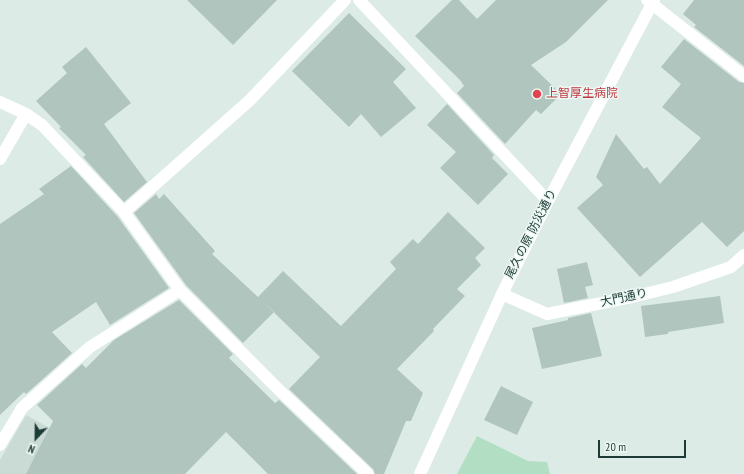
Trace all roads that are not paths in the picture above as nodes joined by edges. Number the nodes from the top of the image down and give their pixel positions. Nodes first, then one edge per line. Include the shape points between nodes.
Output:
1 (345, 0) edge
2 (358, 0) edge
3 (651, 1) edge
4 (744, 76) edge
5 (0, 102) edge
6 (26, 114) junction
7 (0, 158) edge
8 (548, 201) junction
9 (124, 212) junction
10 (744, 255) edge
11 (180, 290) junction
12 (502, 294) junction
13 (0, 445) edge
14 (368, 474) edge
15 (420, 474) edge

1 - 9 street via 250,100
2 - 8 street
3 - 4 street
3 - 8 street, 尾久の原 防災通り
5 - 6 street
6 - 7 street
6 - 9 street via 42,125
8 - 12 street, 尾久の原 防災通り
9 - 11 street
10 - 12 street, 大門通り via 731,268 673,287 547,314
11 - 13 street via 90,347 22,408
11 - 14 street via 274,385
12 - 15 street, 尾久の原 防災通り

